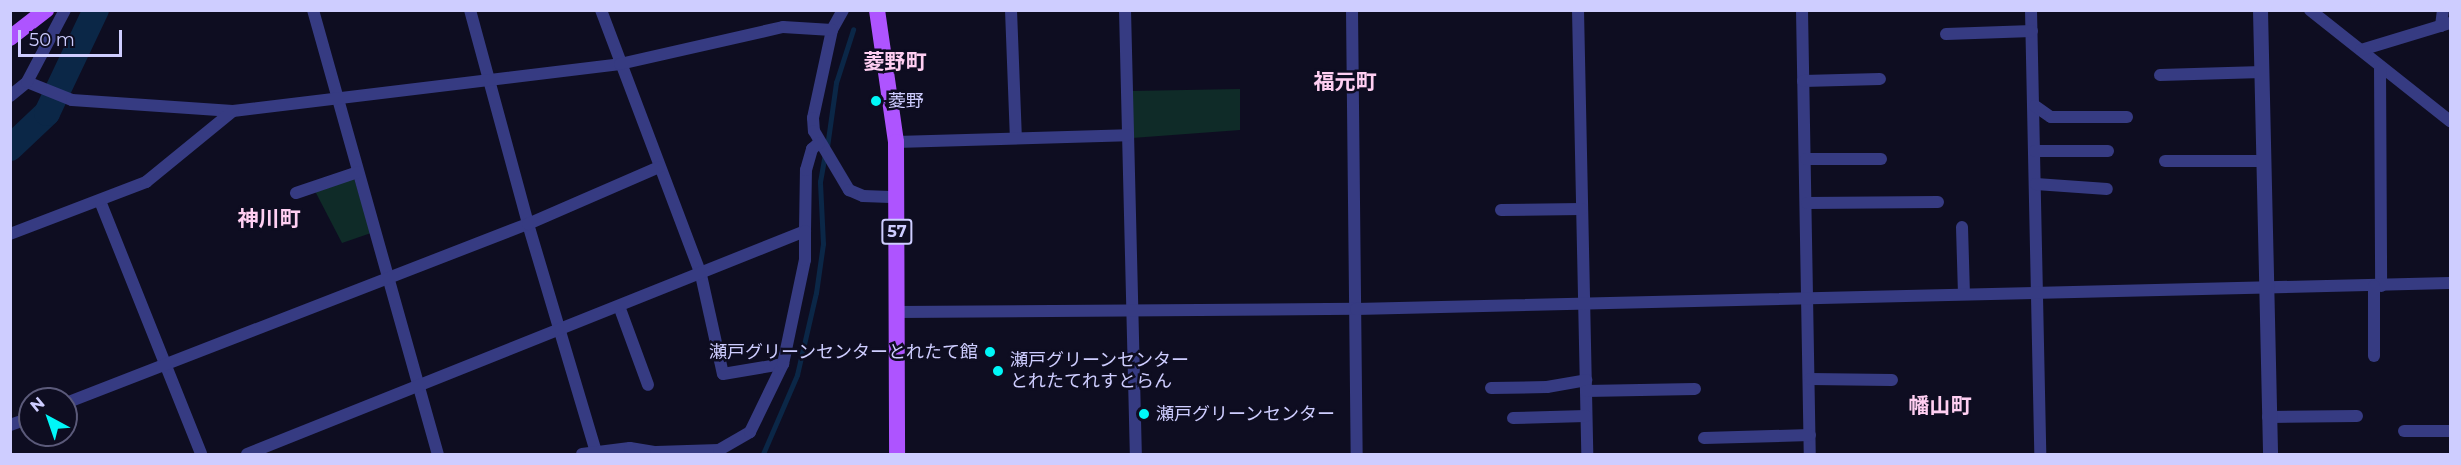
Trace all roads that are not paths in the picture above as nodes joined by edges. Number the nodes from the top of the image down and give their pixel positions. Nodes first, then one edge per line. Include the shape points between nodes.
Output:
1 (46, 10) edge
2 (65, 10) edge
3 (313, 10) edge
4 (470, 10) edge
5 (601, 10) edge
6 (843, 10) edge
7 (877, 10) edge
8 (1011, 10) edge
9 (1125, 10) edge
10 (1352, 10) edge
11 (1578, 10) edge
12 (1802, 10) edge
13 (2031, 10) edge
14 (2260, 10) edge
15 (2310, 10) edge
16 (2443, 10) edge
17 (2446, 25) edge
18 (832, 30) junction
19 (2032, 31) junction
20 (1946, 34) dead end
21 (10, 38) edge
22 (2361, 50) junction
23 (620, 63) junction
24 (2380, 66) junction
25 (2262, 72) junction
26 (2160, 75) dead end
27 (1880, 79) dead end
28 (490, 81) junction
29 (1803, 81) junction
30 (27, 82) junction
31 (10, 96) edge
32 (337, 96) junction
33 (2035, 106) junction
34 (233, 111) junction
35 (2127, 117) dead end
36 (2451, 121) edge
37 (1127, 135) junction
38 (1016, 138) junction
39 (896, 142) junction
40 (819, 143) junction
41 (2035, 151) junction
42 (2108, 151) dead end
43 (1806, 159) junction
44 (1881, 159) dead end
45 (2165, 161) dead end
46 (2265, 161) junction
47 (659, 168) junction
48 (358, 172) junction
49 (2036, 184) junction
50 (2108, 189) dead end
51 (296, 193) dead end
52 (897, 197) junction
53 (100, 201) junction
54 (1938, 202) dead end
55 (1807, 203) junction
56 (1582, 209) junction
57 (1501, 210) dead end
58 (528, 224) junction
59 (1962, 227) dead end
60 (805, 231) junction
61 (10, 234) edge
62 (701, 274) junction
63 (386, 277) junction
64 (2451, 283) edge
65 (2266, 286) junction
66 (2377, 286) junction
67 (1964, 293) junction
68 (2038, 294) junction
69 (1810, 297) junction
70 (1584, 303) junction
71 (618, 306) junction
72 (1356, 309) junction
73 (897, 312) junction
74 (1130, 312) junction
75 (561, 328) junction
76 (2373, 356) dead end
77 (166, 363) junction
78 (783, 364) junction
79 (1810, 379) junction
80 (1892, 380) dead end
81 (418, 384) junction
82 (648, 385) dead end
83 (1586, 386) junction
84 (1491, 388) dead end
85 (1695, 389) dead end
86 (78, 398) edge
87 (1586, 416) junction
88 (2357, 416) dead end
89 (2268, 417) junction
90 (1513, 418) dead end
91 (2451, 430) edge
92 (2404, 431) dead end
93 (1810, 435) junction
94 (1704, 438) dead end
95 (596, 452) junction
96 (201, 454) edge
97 (247, 454) edge
98 (438, 454) edge
99 (582, 454) edge
100 (897, 454) edge
101 (1136, 454) edge
102 (1357, 454) edge
103 (1587, 454) edge
104 (1810, 454) edge
105 (2040, 454) edge
106 (2270, 454) edge

1 - 21 main road
2 - 30 street
3 - 32 street
4 - 28 street
5 - 23 street
6 - 18 street
7 - 39 main road, 57
8 - 38 street
9 - 37 street
10 - 72 street
11 - 56 street
12 - 29 street
13 - 19 street
14 - 25 street
15 - 22 street
16 - 17 street
17 - 22 street
18 - 23 street via 783,27
18 - 40 street via 813,118
19 - 20 street
19 - 33 street
22 - 24 street
23 - 28 street
23 - 47 street
24 - 36 street
24 - 66 street
25 - 26 street
25 - 46 street
27 - 29 street
28 - 32 street
28 - 58 street
29 - 43 street
30 - 31 street
30 - 34 street via 72,100
32 - 34 street
32 - 48 street
33 - 35 street via 2052,117
33 - 41 street
34 - 53 street via 146,182
37 - 38 street
37 - 74 street
38 - 39 street
39 - 52 main road, 57
40 - 52 street via 849,190 862,196
40 - 60 street via 808,157
41 - 42 street
41 - 49 street
43 - 44 street
43 - 55 street
45 - 46 street
46 - 65 street
47 - 58 street
47 - 62 street
48 - 51 street
48 - 63 street
49 - 50 street
49 - 68 street
52 - 73 main road, 57
53 - 61 street
53 - 77 street
54 - 55 street
55 - 69 street
56 - 57 street
56 - 70 street
58 - 63 street
58 - 75 street
59 - 67 street
60 - 62 street
60 - 78 street via 805,260
62 - 71 street
62 - 78 street via 723,374
63 - 77 street
63 - 81 street
64 - 66 street
65 - 66 street
65 - 68 street
65 - 89 street
66 - 76 street
67 - 68 street
67 - 69 street
68 - 105 street
69 - 70 street
69 - 79 street
70 - 72 street
70 - 83 street
71 - 75 street
71 - 82 street
72 - 74 street
72 - 102 street
73 - 74 street
73 - 100 main road, 57
74 - 101 street
75 - 81 street
75 - 95 street
77 - 86 street
77 - 96 street
78 - 95 street via 763,413 750,432 736,443 719,450
79 - 80 street
79 - 93 street
81 - 97 street
81 - 98 street
83 - 84 street
83 - 85 street
83 - 87 street
87 - 90 street
87 - 103 street
88 - 89 street
89 - 106 street
91 - 92 street
93 - 94 street
93 - 104 street
95 - 99 street

